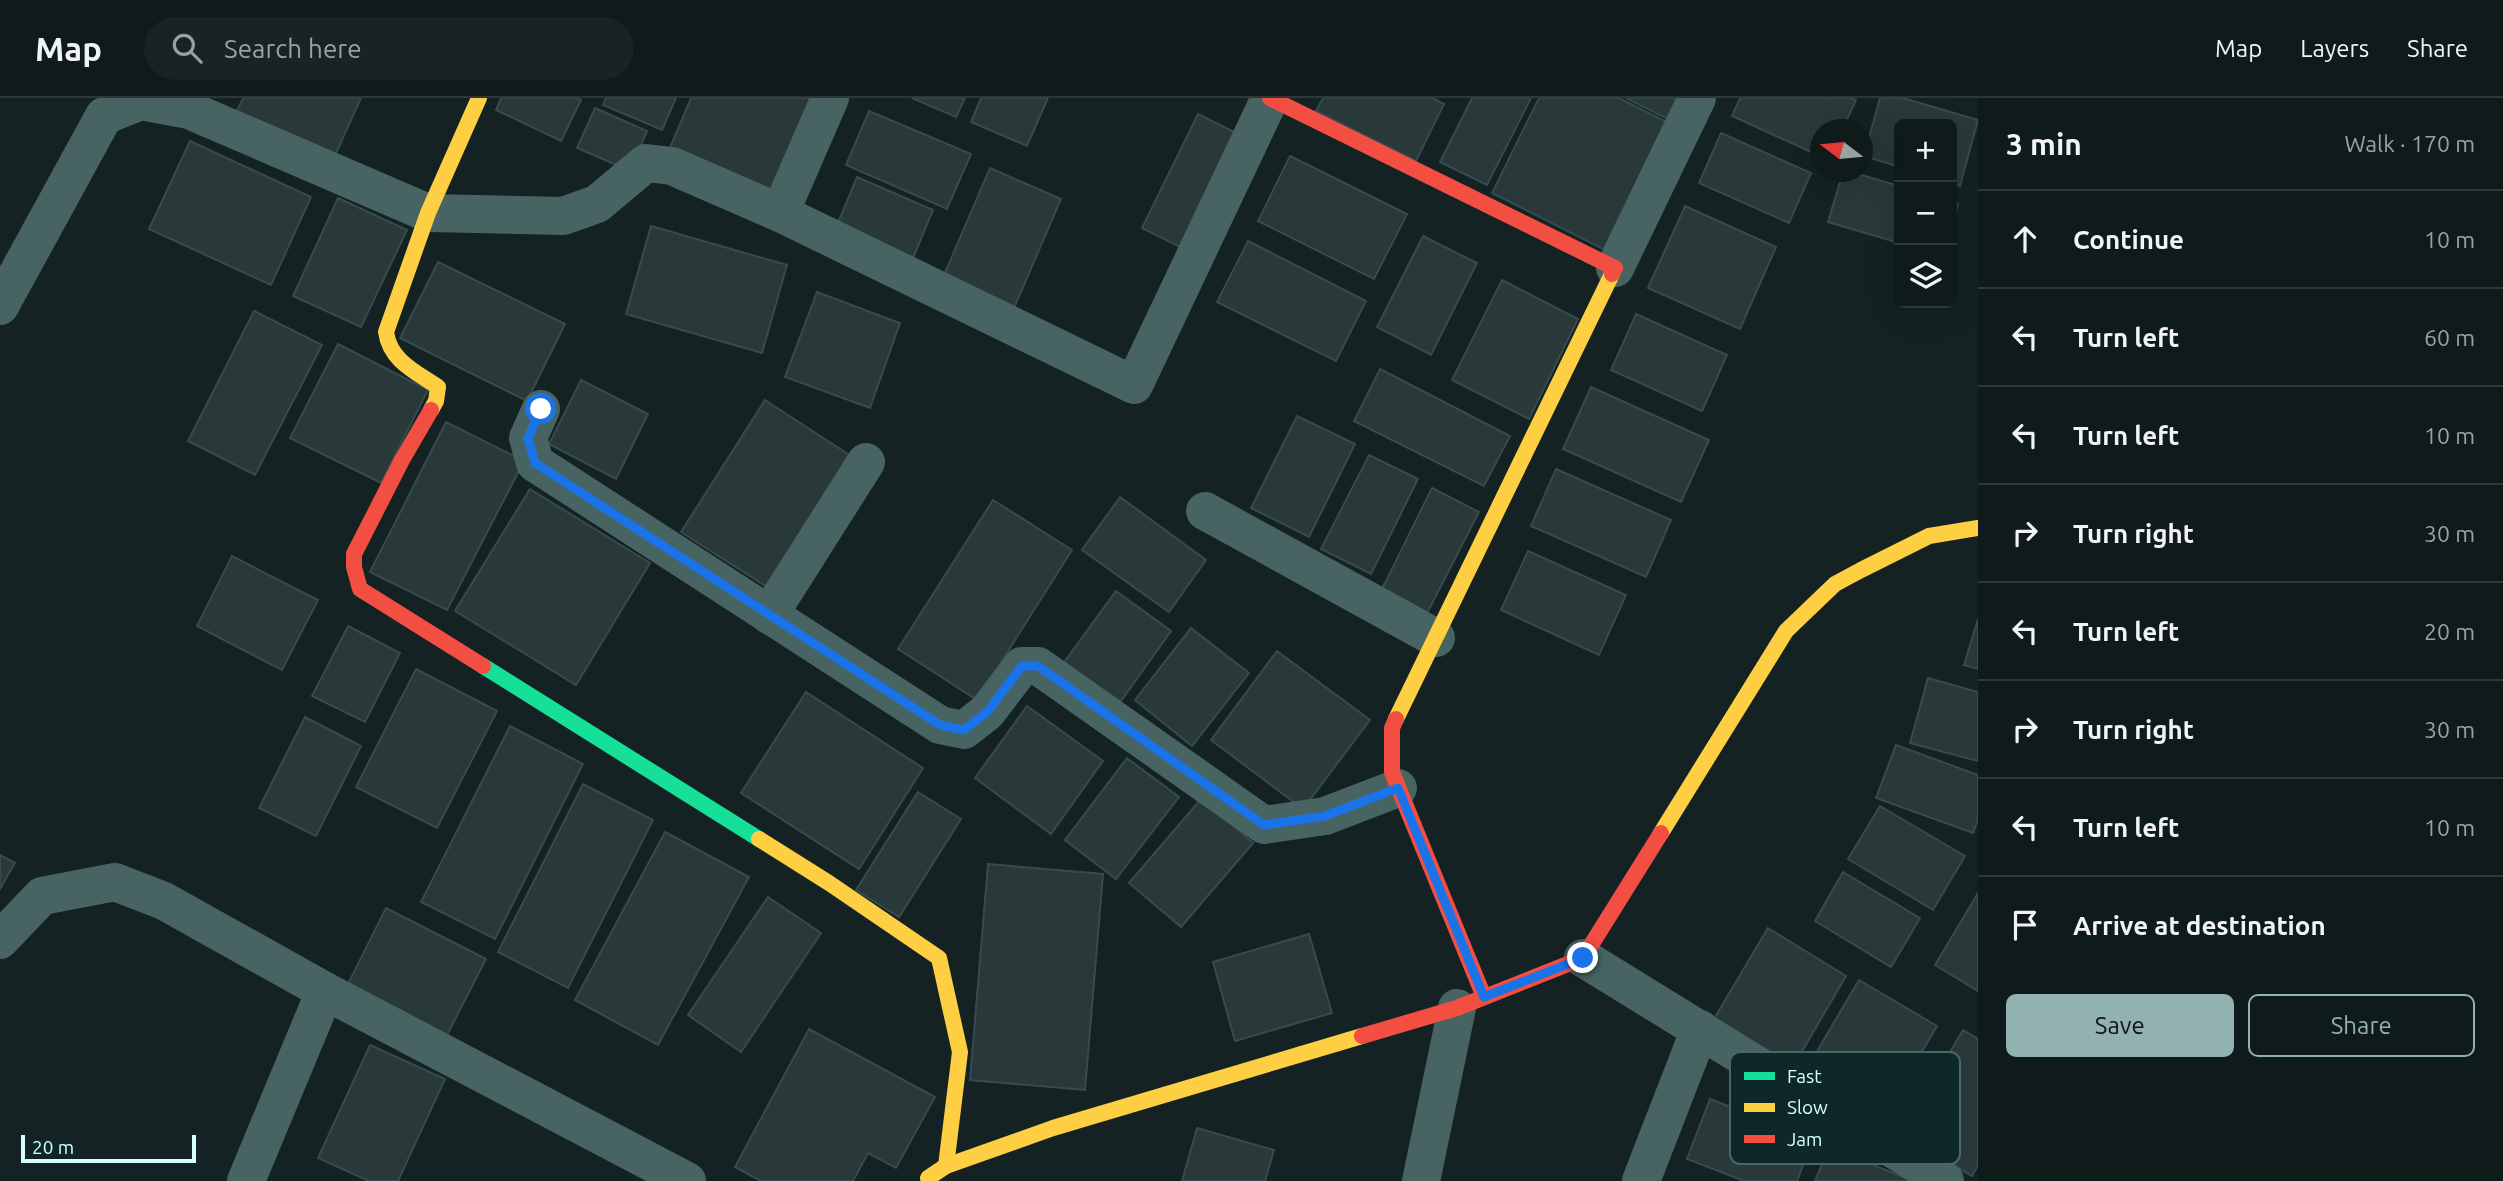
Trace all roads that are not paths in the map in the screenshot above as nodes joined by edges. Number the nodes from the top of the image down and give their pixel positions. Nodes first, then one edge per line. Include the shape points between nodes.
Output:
1 (479, 98) edge
2 (830, 98) edge
3 (1270, 98) edge
4 (1697, 98) edge
5 (428, 213) junction
6 (780, 213) junction
7 (1615, 268) junction
8 (0, 306) edge
9 (541, 409) dead end
10 (866, 462) dead end
11 (1205, 510) dead end
12 (1978, 528) edge
13 (769, 615) junction
14 (1436, 638) junction
15 (1398, 788) junction
16 (0, 940) edge
17 (1583, 958) junction
18 (325, 991) junction
19 (1470, 1003) junction
20 (1700, 1029) junction
21 (1737, 1052) edge
22 (1918, 1164) edge
23 (946, 1166) junction
24 (246, 1181) edge
25 (687, 1181) edge
26 (924, 1181) edge
27 (1421, 1181) edge
28 (1641, 1181) edge
29 (1945, 1181) edge

1 - 5 street
2 - 6 street
3 - 6 street via 1134,385
3 - 7 street
4 - 7 street
5 - 6 street via 564,216 597,204 646,163 672,166
5 - 8 street via 189,110 141,101 104,116
5 - 23 street via 386,332 386,345 396,358 438,387 436,401 354,554 360,589 829,883 939,958 960,1052
7 - 14 street
9 - 13 street via 528,438 535,463
10 - 13 street
11 - 14 street
12 - 17 street via 1929,536 1861,570 1835,584 1786,631
13 - 15 street via 940,725 964,730 987,712 1022,666 1038,666 1264,825 1325,816
14 - 15 street via 1392,729 1392,772
15 - 19 street
16 - 18 street via 42,895 115,882 164,901
17 - 19 street
17 - 20 street
18 - 24 street
18 - 25 street
19 - 23 street via 1053,1128
19 - 27 street
20 - 21 street
20 - 28 street
22 - 29 street
23 - 26 street

